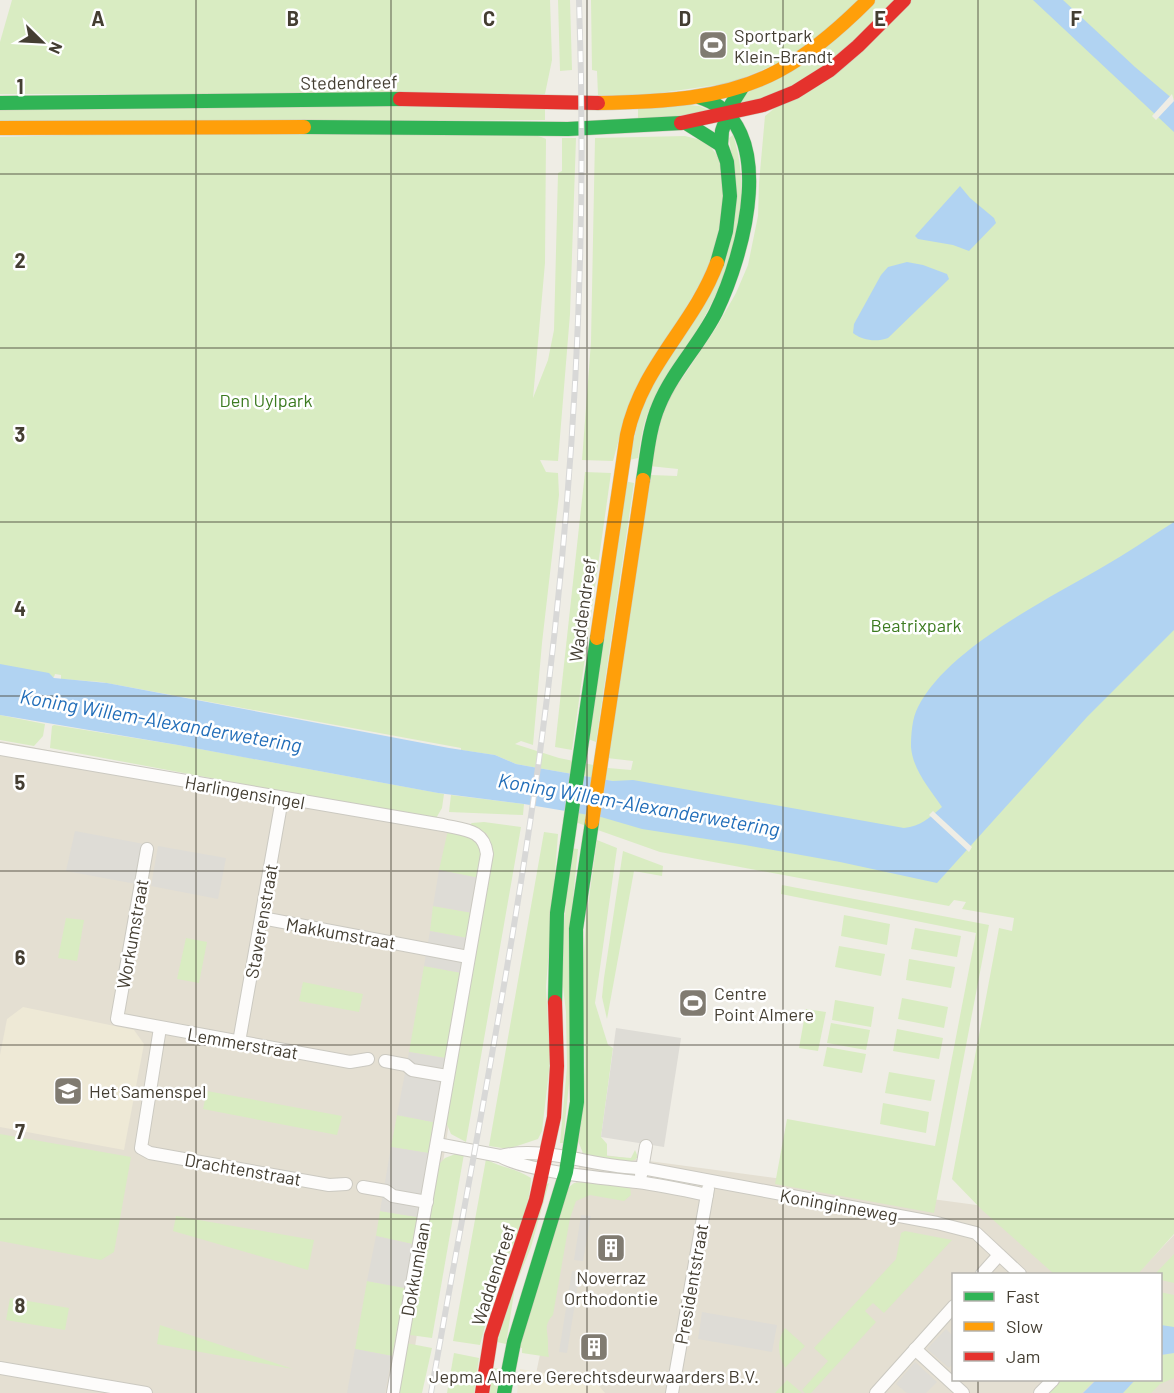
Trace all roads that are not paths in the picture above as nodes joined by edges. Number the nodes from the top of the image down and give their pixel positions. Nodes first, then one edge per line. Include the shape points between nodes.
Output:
1 (868, 0) edge
2 (904, 0) edge
3 (743, 86) junction
4 (699, 97) junction
5 (5, 103) edge
6 (763, 105) junction
7 (728, 114) junction
8 (686, 123) junction
9 (6, 128) edge
10 (744, 141) junction
11 (722, 145) junction
12 (0, 749) edge
13 (282, 799) junction
14 (486, 844) joint
15 (147, 849) dead end
16 (262, 918) junction
17 (468, 957) junction
18 (117, 1019) joint
19 (160, 1028) junction
20 (239, 1042) junction
21 (368, 1059) dead end
22 (385, 1061) dead end
23 (447, 1076) junction
24 (437, 1144) junction
25 (646, 1146) dead end
26 (547, 1154) junction
27 (500, 1156) junction
28 (568, 1165) junction
29 (543, 1168) junction
30 (642, 1168) junction
31 (640, 1182) junction
32 (346, 1184) dead end
33 (363, 1187) dead end
34 (708, 1188) junction
35 (427, 1202) junction
36 (999, 1255) junction
37 (984, 1273) edge
38 (1018, 1273) edge
39 (952, 1308) edge
40 (915, 1349) junction
41 (0, 1368) edge
42 (1052, 1381) edge
43 (672, 1390) edge
44 (146, 1393) edge
45 (393, 1393) edge
46 (482, 1393) edge
47 (504, 1393) edge
48 (876, 1393) edge
49 (963, 1393) edge
50 (1040, 1393) edge

1 - 3 main road, Stedendreef via 800,58
2 - 6 main road via 830,70 795,92
3 - 4 main road, Stedendreef
3 - 7 main road, Waddendreef
4 - 5 main road, Stedendreef via 597,102 447,99
4 - 7 main road via 719,105
6 - 7 main road
6 - 10 main road
7 - 8 main road
7 - 10 main road
7 - 11 main road, Waddendreef
8 - 9 main road via 568,129
8 - 11 main road
10 - 28 main road via 748,209 732,278 717,311 658,406 646,454 576,929 577,1102
11 - 26 main road, Waddendreef via 728,164 729,210 718,262 700,301 645,381 634,406 617,488 557,913 557,1066
12 - 13 street, Harlingensingel
13 - 14 street, Harlingensingel via 468,831
13 - 16 street, Staverenstraat
14 - 17 street, Dokkumlaan
15 - 18 street, Workumstraat
16 - 17 street, Makkumstraat
16 - 20 street, Staverenstraat
17 - 23 street, Dokkumlaan
18 - 19 street, Lemmerstraat
19 - 20 street, Lemmerstraat
19 - 32 street, Drachtenstraat via 141,1148 150,1153 329,1185
20 - 21 street, Lemmerstraat via 350,1062
22 - 23 street
23 - 24 street, Dokkumlaan
24 - 27 street
24 - 35 street, Dokkumlaan
25 - 30 street
26 - 27 street via 517,1152
26 - 28 street
26 - 29 main road, Waddendreef
27 - 29 street
28 - 29 street
28 - 30 street, Koninginneweg
28 - 31 street, Koninginneweg
28 - 47 main road via 514,1342
29 - 46 main road, Waddendreef via 526,1234 491,1336
30 - 31 street
30 - 34 street, Koninginneweg
31 - 34 street, Koninginneweg
33 - 35 street
34 - 36 street, Koninginneweg via 937,1223 975,1233
34 - 43 street, Presidentstraat
35 - 45 street, Dokkumlaan
36 - 37 street
36 - 38 street, Koninginneweg
39 - 40 street
40 - 48 street
40 - 49 street
41 - 44 street
42 - 50 street

